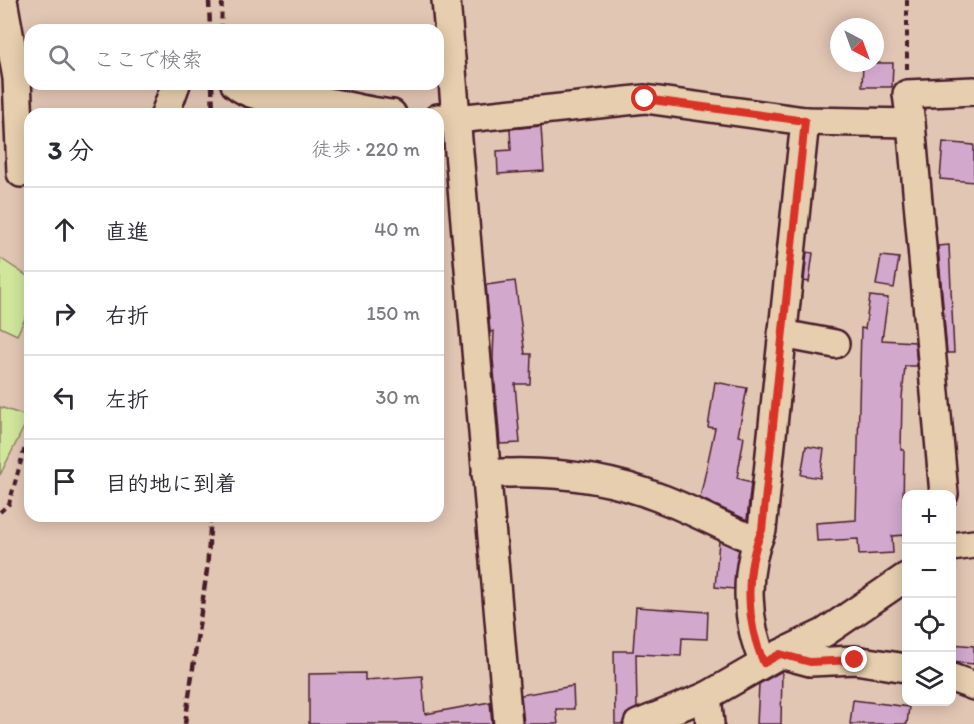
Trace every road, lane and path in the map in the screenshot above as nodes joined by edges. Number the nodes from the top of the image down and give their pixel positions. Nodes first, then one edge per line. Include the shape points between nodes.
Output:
1 (3, 0) edge
2 (222, 0) edge
3 (446, 0) edge
4 (907, 0) edge
5 (220, 24) edge
6 (174, 90) edge
7 (243, 90) edge
8 (974, 91) edge
9 (907, 94) junction
10 (167, 108) edge
11 (358, 108) edge
12 (448, 118) edge
13 (805, 121) junction
14 (911, 123) junction
15 (17, 170) edge
16 (782, 334) junction
17 (835, 344) dead end
18 (24, 450) edge
19 (486, 474) junction
20 (944, 490) edge
21 (0, 512) edge
22 (757, 541) junction
23 (974, 544) edge
24 (956, 546) edge
25 (902, 580) edge
26 (772, 658) junction
27 (902, 667) edge
28 (956, 680) edge
29 (974, 686) edge
30 (707, 696) junction
31 (508, 724) edge
32 (639, 724) edge
33 (710, 724) edge

1 - 15 street via 17,78
2 - 5 path
3 - 12 street
4 - 9 path
6 - 10 street
7 - 11 street via 273,99 302,98
8 - 9 street
9 - 14 street
12 - 13 street via 645,99
12 - 19 street
13 - 14 street
13 - 16 street
14 - 20 street
16 - 17 street
16 - 22 street via 762,530
18 - 21 path via 9,504
19 - 22 street via 525,471 602,480 659,497
19 - 31 street
22 - 26 street via 749,604 754,638
23 - 24 street
25 - 26 street via 824,633
26 - 27 street via 810,662 855,660
26 - 30 street
28 - 29 street
30 - 32 street
30 - 33 street

